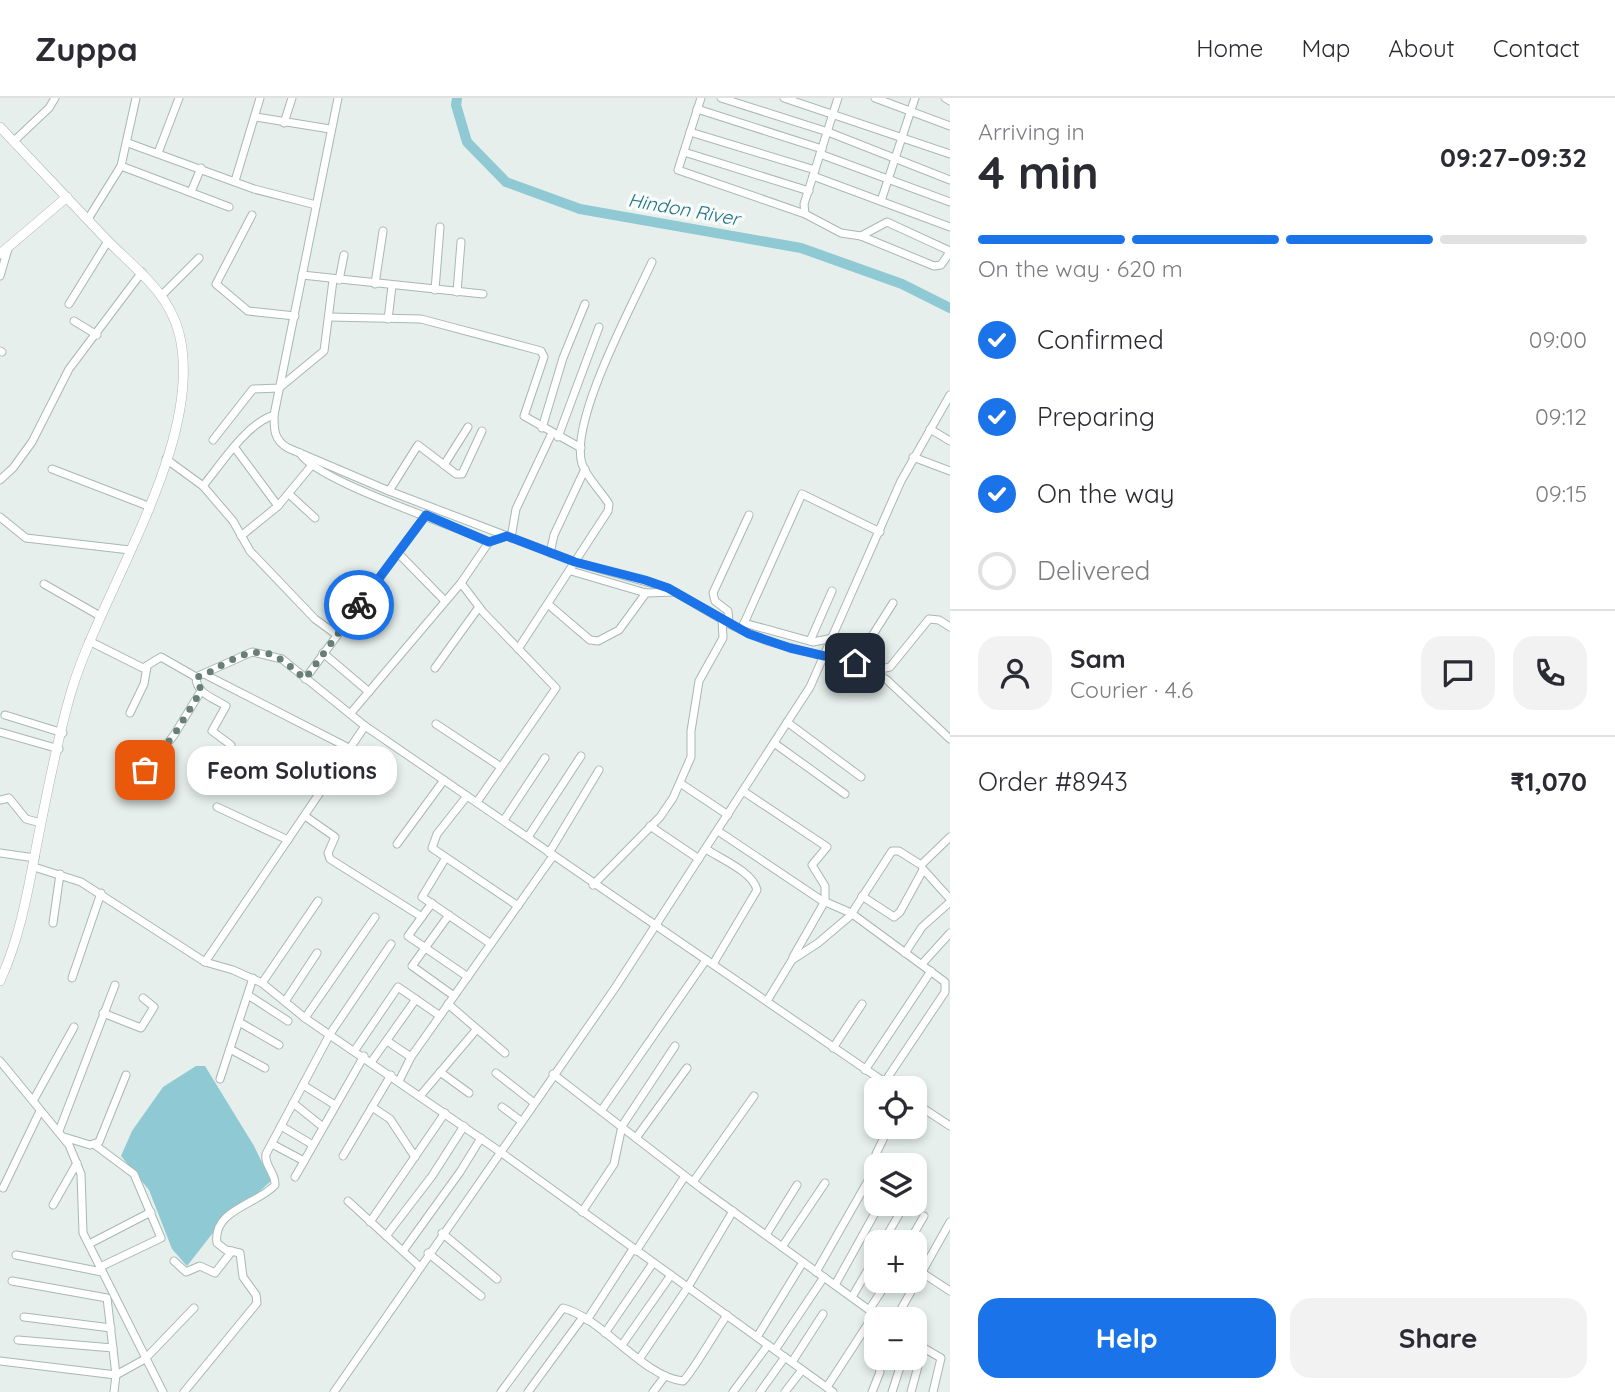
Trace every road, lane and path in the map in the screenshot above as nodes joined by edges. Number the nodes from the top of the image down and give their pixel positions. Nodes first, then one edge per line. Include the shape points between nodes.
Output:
1 (55, 98) edge
2 (136, 98) edge
3 (179, 98) edge
4 (261, 98) edge
5 (292, 98) edge
6 (338, 98) edge
7 (701, 98) edge
8 (721, 98) edge
9 (784, 98) edge
10 (838, 98) edge
11 (875, 98) edge
12 (915, 98) edge
13 (945, 98) edge
14 (950, 101) edge
15 (697, 109) junction
16 (911, 111) junction
17 (834, 112) junction
18 (256, 117) junction
19 (284, 123) junction
20 (0, 127) edge
21 (950, 127) edge
22 (330, 129) junction
23 (690, 132) junction
24 (828, 132) junction
25 (902, 136) junction
26 (14, 141) junction
27 (128, 143) junction
28 (684, 152) junction
29 (821, 152) junction
30 (158, 153) junction
31 (950, 154) edge
32 (895, 158) junction
33 (121, 166) junction
34 (201, 167) junction
35 (814, 173) junction
36 (888, 179) junction
37 (950, 180) edge
38 (235, 181) junction
39 (808, 191) junction
40 (191, 192) junction
41 (67, 197) junction
42 (881, 201) junction
43 (950, 202) edge
44 (316, 205) junction
45 (229, 207) dead end
46 (806, 214) junction
47 (252, 215) dead end
48 (88, 219) junction
49 (439, 227) dead end
50 (950, 227) edge
51 (383, 231) dead end
52 (861, 236) junction
53 (108, 241) junction
54 (461, 242) dead end
55 (4, 252) edge
56 (344, 255) dead end
57 (949, 256) edge
58 (199, 258) dead end
59 (652, 262) dead end
60 (142, 272) junction
61 (302, 275) junction
62 (0, 276) edge
63 (336, 280) junction
64 (375, 284) junction
65 (393, 286) junction
66 (435, 290) junction
67 (457, 292) junction
68 (483, 294) dead end
69 (161, 296) junction
70 (69, 304) dead end
71 (585, 304) dead end
72 (295, 316) junction
73 (329, 317) junction
74 (388, 319) junction
75 (74, 321) dead end
76 (599, 327) dead end
77 (97, 335) junction
78 (279, 388) junction
79 (950, 394) edge
80 (274, 415) junction
81 (468, 427) dead end
82 (542, 428) junction
83 (930, 429) junction
84 (482, 431) dead end
85 (555, 435) junction
86 (213, 440) dead end
87 (950, 441) edge
88 (235, 448) junction
89 (581, 448) junction
90 (300, 452) junction
91 (913, 457) junction
92 (166, 459) junction
93 (312, 465) junction
94 (444, 465) junction
95 (52, 469) dead end
96 (585, 469) junction
97 (950, 471) edge
98 (0, 480) edge
99 (203, 486) junction
100 (389, 491) junction
101 (289, 494) junction
102 (148, 506) junction
103 (278, 506) junction
104 (426, 515) junction
105 (749, 515) dead end
106 (0, 517) edge
107 (315, 518) dead end
108 (880, 532) junction
109 (241, 536) junction
110 (509, 537) junction
111 (489, 542) junction
112 (130, 550) junction
113 (551, 553) junction
114 (398, 554) junction
115 (575, 562) junction
116 (571, 571) junction
117 (461, 583) junction
118 (44, 584) dead end
119 (832, 591) dead end
120 (674, 592) junction
121 (646, 593) junction
122 (445, 601) junction
123 (893, 604) dead end
124 (549, 605) junction
125 (479, 607) junction
126 (100, 616) junction
127 (726, 621) junction
128 (743, 626) junction
129 (950, 627) edge
130 (337, 635) junction
131 (833, 638) junction
132 (89, 641) junction
133 (810, 641) junction
134 (518, 649) junction
135 (323, 653) junction
136 (826, 656) junction
137 (147, 667) junction
138 (435, 668) dead end
139 (871, 671) junction
140 (206, 675) junction
141 (197, 677) junction
142 (305, 679) junction
143 (201, 691) junction
144 (369, 692) junction
145 (131, 713) dead end
146 (350, 714) junction
147 (5, 715) dead end
148 (787, 722) junction
149 (436, 724) dead end
150 (365, 726) junction
151 (0, 732) edge
152 (63, 733) junction
153 (950, 739) edge
154 (774, 743) junction
155 (349, 748) junction
156 (59, 749) junction
157 (253, 755) dead end
158 (582, 756) dead end
159 (545, 758) dead end
160 (501, 767) junction
161 (598, 770) dead end
162 (218, 774) dead end
163 (861, 777) dead end
164 (444, 780) junction
165 (680, 783) junction
166 (135, 785) dead end
167 (323, 786) junction
168 (744, 790) junction
169 (845, 794) dead end
170 (467, 796) junction
171 (0, 800) edge
172 (477, 802) junction
173 (217, 807) dead end
174 (728, 815) junction
175 (305, 816) junction
176 (504, 820) junction
177 (41, 823) junction
178 (650, 826) junction
179 (718, 831) junction
180 (528, 836) junction
181 (950, 837) edge
182 (288, 840) junction
183 (397, 844) dead end
184 (706, 849) junction
185 (0, 853) edge
186 (551, 854) junction
187 (444, 859) junction
188 (699, 859) junction
189 (34, 863) junction
190 (922, 868) junction
191 (60, 874) junction
192 (593, 885) junction
193 (101, 893) junction
194 (862, 896) junction
195 (318, 901) dead end
196 (824, 901) junction
197 (950, 901) edge
198 (432, 903) junction
199 (518, 906) junction
200 (851, 914) junction
201 (449, 915) junction
202 (375, 917) dead end
203 (422, 917) junction
204 (53, 923) dead end
205 (656, 927) junction
206 (950, 933) edge
207 (391, 944) dead end
208 (491, 944) junction
209 (426, 948) junction
210 (317, 953) dead end
211 (905, 953) junction
212 (792, 960) junction
213 (205, 962) junction
214 (709, 962) junction
215 (922, 964) junction
216 (931, 971) junction
217 (468, 977) junction
218 (72, 978) dead end
219 (253, 978) junction
220 (0, 982) edge
221 (262, 983) junction
222 (115, 985) dead end
223 (948, 986) edge
224 (247, 995) junction
225 (454, 996) junction
226 (144, 999) dead end
227 (416, 999) junction
228 (286, 1000) junction
229 (767, 1001) junction
230 (449, 1004) junction
231 (862, 1004) dead end
232 (103, 1013) junction
233 (440, 1016) junction
234 (305, 1018) junction
235 (288, 1021) dead end
236 (239, 1022) junction
237 (74, 1027) dead end
238 (476, 1030) junction
239 (330, 1034) junction
240 (387, 1041) junction
241 (279, 1045) dead end
242 (675, 1046) dead end
243 (834, 1048) junction
244 (230, 1049) junction
245 (355, 1050) junction
246 (505, 1053) dead end
247 (364, 1056) junction
248 (411, 1057) junction
249 (0, 1060) edge
250 (372, 1061) junction
251 (265, 1068) dead end
252 (687, 1068) dead end
253 (865, 1070) junction
254 (440, 1072) junction
255 (496, 1073) dead end
256 (553, 1074) junction
257 (127, 1075) dead end
258 (391, 1076) junction
259 (874, 1076) edge
260 (889, 1076) edge
261 (220, 1079) dead end
262 (398, 1081) junction
263 (303, 1085) junction
264 (469, 1093) dead end
265 (421, 1096) junction
266 (754, 1096) dead end
267 (33, 1101) junction
268 (533, 1102) junction
269 (293, 1103) junction
270 (335, 1105) junction
271 (372, 1107) junction
272 (502, 1107) dead end
273 (40, 1111) junction
274 (601, 1111) junction
275 (927, 1111) edge
276 (445, 1113) junction
277 (521, 1121) junction
278 (281, 1126) junction
279 (323, 1126) junction
280 (464, 1126) junction
281 (622, 1126) junction
282 (950, 1126) edge
283 (61, 1134) junction
284 (481, 1138) junction
285 (636, 1138) junction
286 (883, 1139) edge
287 (272, 1144) junction
288 (95, 1145) junction
289 (313, 1145) junction
290 (499, 1151) junction
291 (343, 1156) dead end
292 (415, 1157) junction
293 (304, 1161) junction
294 (76, 1163) junction
295 (685, 1176) junction
296 (295, 1177) dead end
297 (693, 1182) junction
298 (825, 1183) dead end
299 (797, 1185) dead end
300 (3, 1188) dead end
301 (348, 1201) dead end
302 (53, 1205) dead end
303 (733, 1211) junction
304 (151, 1212) junction
305 (582, 1212) junction
306 (873, 1216) edge
307 (923, 1216) dead end
308 (370, 1222) junction
309 (950, 1222) edge
310 (915, 1230) edge
311 (443, 1233) junction
312 (766, 1235) junction
313 (386, 1236) junction
314 (89, 1244) junction
315 (782, 1247) junction
316 (635, 1250) junction
317 (232, 1251) junction
318 (403, 1251) junction
319 (428, 1253) junction
320 (16, 1255) dead end
321 (173, 1261) dead end
322 (803, 1262) junction
323 (927, 1262) edge
324 (653, 1263) junction
325 (419, 1266) junction
326 (101, 1270) junction
327 (816, 1272) junction
328 (671, 1275) junction
329 (864, 1276) edge
330 (927, 1276) edge
331 (824, 1277) junction
332 (497, 1279) dead end
333 (12, 1281) dead end
334 (835, 1285) junction
335 (688, 1287) junction
336 (950, 1291) edge
337 (481, 1296) dead end
338 (852, 1297) junction
339 (865, 1307) edge
340 (194, 1308) dead end
341 (823, 1314) dead end
342 (727, 1315) junction
343 (24, 1317) dead end
344 (585, 1319) junction
345 (864, 1327) edge
346 (111, 1328) junction
347 (605, 1332) junction
348 (757, 1337) junction
349 (18, 1340) dead end
350 (622, 1345) junction
351 (771, 1347) junction
352 (113, 1348) junction
353 (927, 1350) edge
354 (640, 1358) junction
355 (145, 1360) junction
356 (788, 1360) junction
357 (0, 1361) edge
358 (802, 1370) junction
359 (880, 1370) edge
360 (899, 1370) edge
361 (917, 1370) edge
362 (116, 1375) junction
363 (665, 1376) junction
364 (830, 1390) edge
365 (114, 1392) edge
366 (163, 1392) edge
367 (184, 1392) edge
368 (334, 1392) edge
369 (501, 1392) edge
370 (528, 1392) edge
371 (653, 1392) edge
372 (733, 1392) edge
373 (760, 1392) edge
374 (785, 1392) edge
375 (872, 1392) edge
376 (892, 1392) edge
377 (911, 1392) edge
378 (933, 1392) edge

1 - 26 street
2 - 27 street
3 - 30 street
4 - 18 street
5 - 19 street
6 - 22 street
7 - 15 street
8 - 24 street
9 - 17 street
10 - 17 street
11 - 16 street
12 - 16 street
13 - 14 street
15 - 23 street
15 - 29 street
16 - 21 street
16 - 25 street
17 - 24 street
17 - 25 street
18 - 19 street
18 - 38 street
19 - 22 street
20 - 26 street
22 - 44 street
23 - 28 street
23 - 35 street
24 - 29 street
24 - 32 street
25 - 31 street
25 - 32 street
26 - 41 street
27 - 30 street
27 - 33 street
28 - 39 street
28 - 46 street via 681,173
29 - 35 street
29 - 36 street
30 - 34 street
32 - 36 street
32 - 37 street
33 - 40 street
33 - 48 street
34 - 38 street
34 - 40 street
35 - 39 street
35 - 42 street
36 - 42 street
36 - 43 street
38 - 44 street
39 - 46 street
40 - 45 street
41 - 48 street
41 - 55 street
42 - 50 street
44 - 61 street
46 - 52 street via 841,233
47 - 72 street via 216,284 248,311
48 - 53 street
49 - 66 street
51 - 64 street
52 - 57 street via 934,266 942,265
52 - 57 street via 887,222
53 - 60 street
53 - 70 street
54 - 67 street
55 - 62 street
56 - 63 street
58 - 69 street
59 - 89 street via 604,365
60 - 69 street
60 - 77 street
61 - 63 street
61 - 72 street
63 - 64 street
63 - 73 street
64 - 65 street
65 - 66 street
65 - 74 street
66 - 67 street
67 - 68 street
69 - 92 street via 178,332 183,363 179,410
71 - 82 street
72 - 78 street
73 - 74 street
73 - 78 street via 324,351
74 - 82 street via 421,319 541,351 544,357 524,416
75 - 77 street
76 - 85 street
77 - 98 street via 57,387 26,451
78 - 80 street
78 - 86 street via 253,389
79 - 83 street
80 - 88 street via 261,419
80 - 90 street via 278,440
81 - 94 street
82 - 85 street
83 - 87 street
83 - 91 street
84 - 94 street via 462,474
85 - 89 street
85 - 110 street via 516,509
88 - 99 street
88 - 103 street
89 - 96 street
90 - 93 street
90 - 100 street
91 - 97 street
91 - 108 street
92 - 99 street
92 - 102 street
93 - 101 street
93 - 104 street
94 - 100 street via 415,446
95 - 102 street
96 - 113 street via 554,536
96 - 115 street via 609,504
99 - 109 street
100 - 110 street
101 - 103 street
101 - 107 street
102 - 112 street
103 - 109 street
104 - 111 street
104 - 114 street
105 - 127 street via 713,593 715,601 728,611
106 - 112 street via 26,538
108 - 128 street via 802,494
108 - 131 street
109 - 130 street via 288,592
110 - 111 street
110 - 113 street
111 - 117 street
112 - 126 street
113 - 115 street
114 - 122 street
114 - 130 street
115 - 116 street
115 - 120 street
116 - 121 street
116 - 124 street
117 - 122 street
117 - 125 street
118 - 126 street
119 - 133 street
120 - 121 street
120 - 127 street
121 - 124 street via 619,630 598,642
122 - 144 street
123 - 139 street via 867,644
124 - 134 street
125 - 134 street
125 - 138 street
126 - 132 street
127 - 128 street
127 - 165 street via 723,638 699,681 691,757
128 - 133 street
128 - 136 street via 779,645
129 - 139 street via 929,619 890,667
130 - 135 street
131 - 133 street
131 - 136 street
132 - 137 street
132 - 152 street
134 - 160 street via 556,692
135 - 142 street
135 - 144 street
136 - 139 street
136 - 148 street
137 - 141 street via 166,658
137 - 145 street
139 - 153 street via 887,680
140 - 141 street
140 - 142 street via 244,654 260,652 282,659
140 - 155 street
141 - 143 street
142 - 146 street
143 - 162 street via 227,708 212,731 232,749
143 - 166 street
144 - 146 street
146 - 150 street
147 - 152 street
148 - 154 street
148 - 163 street
149 - 160 street
150 - 155 street
150 - 164 street
151 - 156 street
152 - 156 street
154 - 168 street
154 - 169 street
155 - 167 street
156 - 177 street
157 - 167 street
158 - 180 street
159 - 176 street
160 - 172 street
161 - 186 street
164 - 170 street
164 - 183 street
165 - 174 street
165 - 178 street
167 - 175 street
168 - 174 street
168 - 196 street via 825,844 825,851 812,865 825,886
170 - 172 street
170 - 187 street via 432,844
171 - 177 street via 9,798 26,819
172 - 176 street
173 - 182 street
174 - 179 street
175 - 182 street
175 - 203 street via 335,837 330,859
176 - 180 street
177 - 189 street
178 - 188 street
178 - 192 street
179 - 184 street
179 - 196 street
180 - 186 street
181 - 190 street
182 - 213 street
184 - 188 street
184 - 214 street via 755,882 757,890
185 - 189 street
186 - 192 street
186 - 199 street
187 - 198 street via 422,897
187 - 199 street
188 - 205 street
189 - 191 street
189 - 220 street via 19,933
190 - 194 street via 892,850
190 - 194 street via 894,917
190 - 197 street
191 - 193 street
191 - 204 street
192 - 205 street
193 - 213 street
193 - 218 street
194 - 200 street
195 - 221 street
196 - 200 street
196 - 212 street
197 - 211 street via 922,927
198 - 201 street
198 - 203 street
199 - 208 street
200 - 211 street
200 - 212 street
201 - 208 street
201 - 209 street
202 - 234 street
203 - 209 street via 408,936
205 - 214 street
205 - 256 street
206 - 215 street
207 - 239 street
208 - 217 street
209 - 217 street
209 - 225 street via 412,966
210 - 228 street
211 - 215 street
212 - 229 street
213 - 219 street
214 - 229 street
214 - 274 street
215 - 216 street
216 - 223 street
216 - 253 street
217 - 225 street
219 - 221 street
219 - 224 street
221 - 228 street
222 - 232 street
223 - 260 street
224 - 235 street
224 - 236 street
225 - 230 street
226 - 232 street via 153,1007 141,1028
227 - 233 street
227 - 240 street
227 - 245 street via 398,987
228 - 234 street
229 - 243 street
230 - 233 street
230 - 238 street
231 - 243 street
232 - 283 street
233 - 248 street
234 - 239 street
236 - 241 street
236 - 244 street
237 - 267 street
238 - 246 street
238 - 254 street
239 - 245 street
239 - 263 street
240 - 248 street
240 - 250 street
242 - 281 street
243 - 253 street
244 - 251 street
244 - 261 street
245 - 247 street
247 - 250 street
247 - 270 street
248 - 262 street
249 - 267 street
250 - 258 street
252 - 285 street
253 - 259 street
254 - 264 street
254 - 265 street
255 - 268 street
256 - 268 street
256 - 274 street
257 - 288 street
258 - 262 street
258 - 271 street
262 - 265 street
263 - 269 street
263 - 270 street
265 - 276 street
266 - 297 street
267 - 273 street
268 - 277 street
269 - 278 street
269 - 279 street
270 - 279 street
271 - 291 street
271 - 292 street via 390,1119
272 - 277 street
273 - 283 street
273 - 300 street
274 - 281 street
275 - 282 street
276 - 280 street
276 - 292 street
277 - 290 street
278 - 287 street
278 - 289 street
279 - 289 street
280 - 284 street
280 - 313 street
281 - 285 street
281 - 305 street via 614,1164
283 - 288 street
283 - 294 street
284 - 290 street
284 - 318 street
285 - 295 street
286 - 327 street via 873,1172
287 - 293 street
287 - 317 street via 265,1161 275,1185 228,1216 217,1236 218,1243
288 - 304 street via 134,1174
289 - 293 street
290 - 305 street
290 - 311 street
292 - 308 street
293 - 296 street
294 - 302 street
294 - 314 street via 82,1187 81,1227
295 - 297 street
295 - 316 street
297 - 303 street
298 - 315 street
299 - 312 street
301 - 308 street
303 - 312 street
303 - 335 street
304 - 314 street
304 - 326 street via 160,1241
305 - 316 street
306 - 334 street
307 - 310 street
308 - 313 street
309 - 323 street
311 - 319 street
311 - 332 street
312 - 315 street
313 - 318 street
314 - 326 street
315 - 322 street
316 - 324 street
316 - 344 street
317 - 321 street via 215,1273 200,1266 186,1272
317 - 367 street via 240,1253 243,1277 257,1303
318 - 325 street
319 - 325 street
319 - 337 street
320 - 326 street
322 - 327 street
322 - 348 street
324 - 328 street
324 - 347 street
325 - 368 street
326 - 355 street
327 - 331 street
328 - 335 street
328 - 350 street
329 - 338 street
330 - 336 street
331 - 334 street
331 - 351 street
333 - 346 street via 104,1296 110,1303
334 - 338 street
335 - 342 street
335 - 354 street
338 - 339 street
340 - 355 street
341 - 356 street
342 - 348 street
342 - 363 street via 689,1377 683,1381
343 - 346 street
344 - 347 street
344 - 369 street via 560,1309
344 - 370 street
345 - 364 street
346 - 352 street
347 - 350 street
348 - 351 street
349 - 352 street
350 - 354 street
351 - 356 street
351 - 372 street
352 - 362 street
353 - 378 street via 941,1358
354 - 363 street
355 - 362 street
355 - 366 street
356 - 358 street
356 - 373 street
357 - 362 street
358 - 364 street
358 - 374 street
359 - 375 street
360 - 376 street
361 - 377 street
362 - 365 street
363 - 371 street

